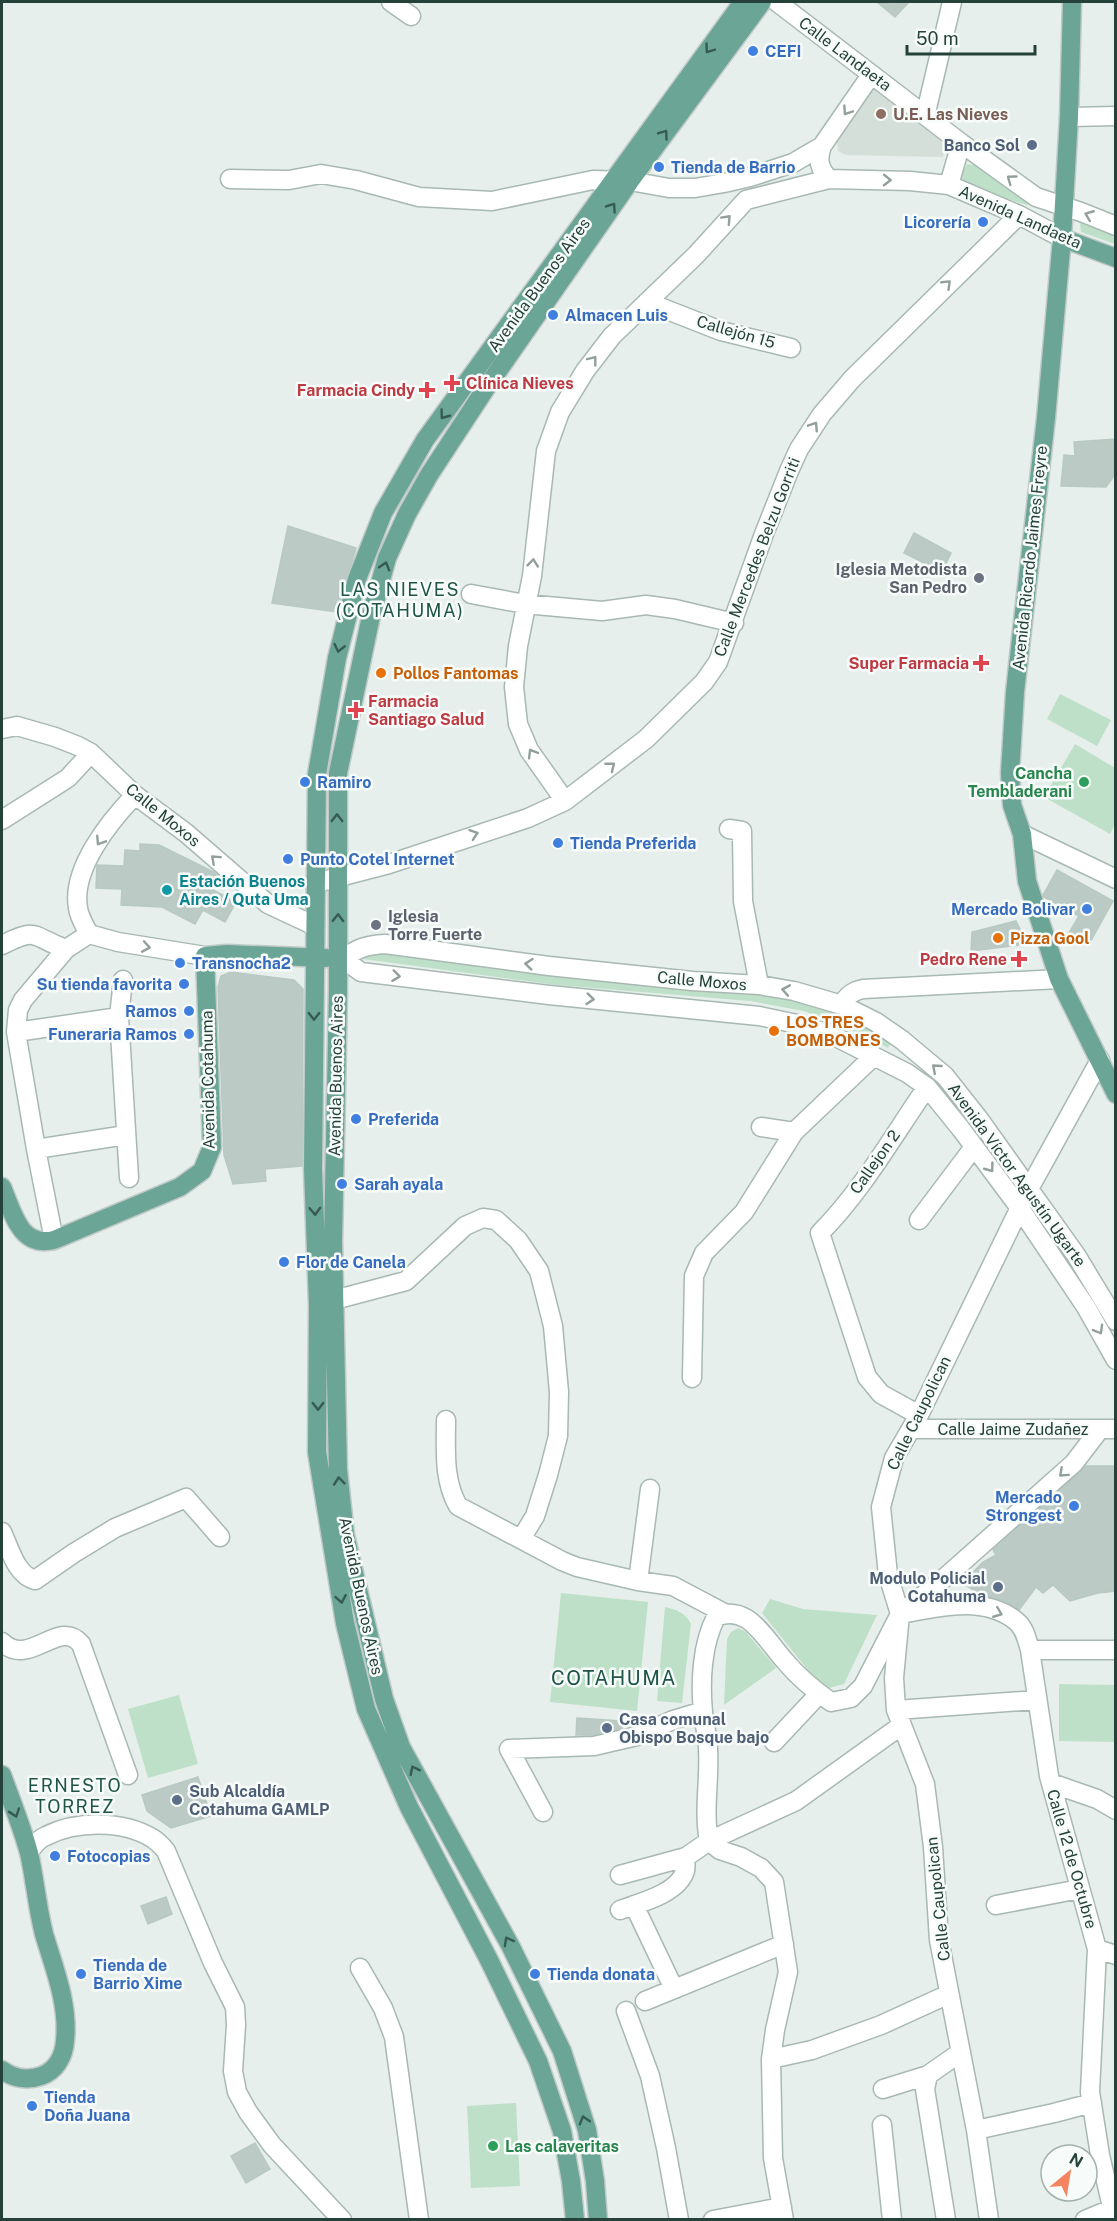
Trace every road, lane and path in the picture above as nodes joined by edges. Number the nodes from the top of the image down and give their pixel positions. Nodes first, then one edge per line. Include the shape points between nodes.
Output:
1 (391, 2) edge
2 (777, 2) edge
3 (952, 2) edge
4 (1072, 2) edge
5 (749, 3) edge
6 (411, 16) dead end
7 (871, 75) junction
8 (924, 113) junction
9 (1116, 116) edge
10 (1069, 117) junction
11 (961, 143) junction
12 (822, 146) junction
13 (230, 179) dead end
14 (829, 179) junction
15 (622, 181) junction
16 (949, 185) junction
17 (1062, 206) junction
18 (1019, 215) junction
19 (1116, 226) edge
20 (1062, 238) junction
21 (1116, 258) edge
22 (647, 302) junction
23 (791, 348) dead end
24 (471, 594) dead end
25 (525, 604) junction
26 (734, 623) junction
27 (2, 729) edge
28 (91, 753) junction
29 (135, 795) junction
30 (565, 801) junction
31 (2, 820) edge
32 (729, 829) dead end
33 (1022, 834) junction
34 (339, 877) junction
35 (1116, 879) edge
36 (316, 883) junction
37 (315, 926) junction
38 (89, 934) junction
39 (2, 945) edge
40 (66, 949) junction
41 (205, 956) junction
42 (315, 958) junction
43 (340, 958) junction
44 (1059, 979) junction
45 (123, 980) dead end
46 (759, 985) junction
47 (842, 1005) junction
48 (119, 1017) junction
49 (16, 1032) junction
50 (874, 1056) junction
51 (1100, 1060) junction
52 (927, 1088) junction
53 (1116, 1094) edge
54 (761, 1127) dead end
55 (794, 1132) junction
56 (126, 1135) junction
57 (974, 1147) junction
58 (36, 1149) junction
59 (129, 1178) dead end
60 (2, 1187) edge
61 (1029, 1189) junction
62 (1019, 1207) junction
63 (919, 1220) dead end
64 (54, 1240) junction
65 (334, 1300) junction
66 (1116, 1321) edge
67 (1116, 1360) edge
68 (692, 1378) dead end
69 (447, 1420) dead end
70 (915, 1422) junction
71 (1108, 1429) edge
72 (650, 1489) dead end
73 (2, 1532) edge
74 (220, 1537) dead end
75 (521, 1539) junction
76 (638, 1581) junction
77 (724, 1613) junction
78 (900, 1614) junction
79 (2, 1642) edge
80 (1030, 1650) junction
81 (1116, 1650) edge
82 (819, 1694) junction
83 (1037, 1700) junction
84 (703, 1711) junction
85 (899, 1717) junction
86 (774, 1742) dead end
87 (2, 1775) edge
88 (128, 1775) dead end
89 (1051, 1783) junction
90 (1116, 1796) edge
91 (1097, 1799) junction
92 (1116, 1810) edge
93 (543, 1812) dead end
94 (709, 1841) junction
95 (28, 1852) junction
96 (686, 1857) junction
97 (620, 1875) dead end
98 (1080, 1889) junction
99 (996, 1905) dead end
100 (784, 1944) junction
101 (1097, 1949) junction
102 (1116, 1954) edge
103 (360, 1968) dead end
104 (674, 1989) junction
105 (949, 1994) junction
106 (645, 2001) dead end
107 (626, 2011) dead end
108 (961, 2052) junction
109 (771, 2059) junction
110 (2, 2070) edge
111 (928, 2075) junction
112 (883, 2089) dead end
113 (1092, 2103) junction
114 (882, 2125) dead end
115 (976, 2130) junction
116 (1115, 2211) edge
117 (783, 2213) edge
118 (342, 2220) edge
119 (419, 2220) edge
120 (574, 2220) edge
121 (598, 2220) edge
122 (679, 2220) edge
123 (713, 2220) edge
124 (892, 2220) edge
125 (946, 2220) edge
126 (989, 2220) edge
127 (1085, 2220) edge

1 - 6 street
2 - 7 street, Calle Landaeta
3 - 8 street
4 - 10 main road, Avenida Ricardo Jaimes Freyre
5 - 15 main road, Avenida Buenos Aires
7 - 8 street, Calle Landaeta
7 -> 12 street
8 - 11 street, Calle Landaeta
9 - 10 street
10 - 17 main road, Avenida Ricardo Jaimes Freyre
11 - 16 street
17 -> 11 street, Calle Landaeta via 1036,197
12 - 14 street via 819,164
12 - 15 street via 793,163 724,183 669,188
13 - 15 street via 289,180 321,174 418,197 492,201 593,180
14 -> 16 street, Avenida Landaeta
22 -> 14 street, Avenida Landaeta via 746,200
34 -> 15 main road, Avenida Buenos Aires via 338,773 370,616 387,558 429,475
15 -> 36 main road, Avenida Buenos Aires via 426,440 383,513 368,547 339,648 317,774
16 - 18 street, Avenida Landaeta
19 -> 17 street, Calle Landaeta
17 - 20 main road, Avenida Ricardo Jaimes Freyre
18 - 20 street, Avenida Landaeta
26 -> 18 street, Calle Mercedes Belzu Gorriti via 789,471 822,414 852,379
20 - 21 main road, Avenida Landaeta
20 - 33 main road, Avenida Ricardo Jaimes Freyre via 1015,692 1010,784 1012,806
22 - 23 street, Callejón 15 via 721,331
25 -> 22 street via 532,576 546,451 560,412 612,336
24 - 25 street
25 - 26 street via 602,611 646,605
30 -> 25 street via 529,750 518,724 514,687
30 -> 26 street, Calle Mercedes Belzu Gorriti via 646,739 704,682 718,662
27 - 28 street, Calle Moxos via 16,726
28 - 29 street, Calle Moxos
28 - 31 street via 68,778
37 -> 29 street, Calle Moxos via 268,904
29 -> 38 street via 119,812 79,880 78,911
34 -> 30 street, Calle Mercedes Belzu Gorriti via 528,818
32 - 46 street via 742,831 743,901
33 - 35 street
33 - 44 main road, Avenida Ricardo Jaimes Freyre via 1027,881
34 - 36 street, Calle Mercedes Belzu Gorriti
43 -> 34 main road, Avenida Buenos Aires
36 - 37 main road, Avenida Buenos Aires
37 - 42 main road, Avenida Buenos Aires
38 - 40 street
38 -> 41 street
39 - 40 street via 31,933
40 - 49 street via 23,1000
41 - 42 main road
41 - 64 main road, Avenida Cotahuma via 212,1147 208,1160 202,1171 180,1187
42 - 43 main road, Calle Moxos
42 -> 120 main road, Avenida Buenos Aires via 313,1169 318,1452 345,1623 366,1710 386,1758 542,2071 562,2131
46 -> 43 street, Calle Moxos via 549,966 385,944 356,948
43 -> 50 street, Calle Moxos via 361,972 759,1016 830,1034
43 - 65 main road, Avenida Buenos Aires via 333,1183
44 - 47 street via 863,989 854,991
44 - 51 main road, Avenida Ricardo Jaimes Freyre
45 - 48 street
47 -> 46 street, Calle Moxos
61 -> 47 street, Avenida Víctor Agustín Ugarte via 945,1076 876,1022
48 - 49 street
48 - 56 street
49 - 58 street
50 - 52 street, Avenida Víctor Agustín Ugarte
50 - 55 street
51 - 53 main road, Avenida Ricardo Jaimes Freyre
51 - 61 street, Calle Caupolican
52 - 57 street, Avenida Víctor Agustín Ugarte
52 - 70 street, Callejon 2 via 858,1187 820,1233 867,1377
54 - 55 street
55 - 68 street via 744,1212 704,1253 694,1276
56 - 58 street
56 - 59 street
57 -> 62 street, Avenida Víctor Agustín Ugarte
57 - 63 street
58 - 64 street
60 - 64 main road via 25,1234 33,1240
61 - 62 street, Calle Caupolican
61 - 66 street, Avenida Víctor Agustín Ugarte
62 -> 67 street, Avenida Víctor Agustín Ugarte via 1086,1307
62 - 70 street, Calle Caupolican
65 - 75 street via 406,1281 465,1226 483,1218 496,1220 518,1240 539,1271 554,1326 559,1392 558,1437 551,1465 535,1516
121 -> 65 main road, Avenida Buenos Aires via 587,2130 562,2051 511,1947 401,1747 384,1699 345,1535 338,1470
69 - 75 street via 446,1469 458,1506
70 - 71 street, Calle Jaime Zudañez
70 - 78 street, Calle Caupolican via 894,1458 880,1507 888,1575
71 -> 78 street
72 - 76 street
73 - 74 street via 21,1572 36,1580 115,1528 186,1498
75 - 76 street via 577,1567
76 - 77 street via 673,1586
77 - 82 street via 740,1616 758,1628 787,1664
77 - 84 street via 716,1617 705,1644
78 -> 80 street, Calle 12 de Octubre via 948,1604 997,1611 1017,1621
78 - 82 street via 863,1686 851,1698 831,1702
78 - 85 street, Calle Caupolican via 894,1678
79 - 88 street via 22,1652 63,1636 77,1639
80 - 81 street
80 - 83 street, Calle 12 de Octubre
82 - 86 street
83 - 85 street
83 - 89 street, Calle 12 de Octubre
84 - 93 street via 637,1736 594,1746 508,1749
84 - 94 street via 708,1749
85 - 94 street via 796,1801
85 - 105 street, Calle Caupolican via 925,1784 939,1940
87 -> 95 main road
89 - 91 street
89 - 98 street, Calle 12 de Octubre
90 - 91 street
91 - 92 street
94 - 96 street
94 - 100 street via 761,1868 774,1882
95 - 110 main road via 66,2018 65,2043 58,2063 42,2076 25,2079
95 - 118 street via 45,1836 96,1825 141,1832 166,1851 235,2007 233,2071 237,2092 272,2145
96 - 97 street
96 - 104 street via 685,1872 674,1885 660,1896 627,1908
98 - 99 street
98 - 101 street, Calle 12 de Octubre
100 - 104 street
100 - 109 street via 788,1972
101 - 102 street
101 - 113 street, Calle 12 de Octubre
103 - 119 street via 394,2037
104 - 106 street
105 - 108 street, Calle Caupolican
105 - 109 street via 881,2025 812,2050
107 - 122 street via 650,2076
108 - 111 street
108 - 115 street, Calle Caupolican
109 - 117 street via 773,2158
111 - 112 street
111 - 125 street via 925,2089
113 - 115 street
113 - 116 street, Calle 12 de Octubre via 1100,2155
114 - 124 street
115 - 126 street, Calle Caupolican
116 - 127 street
117 - 123 street

